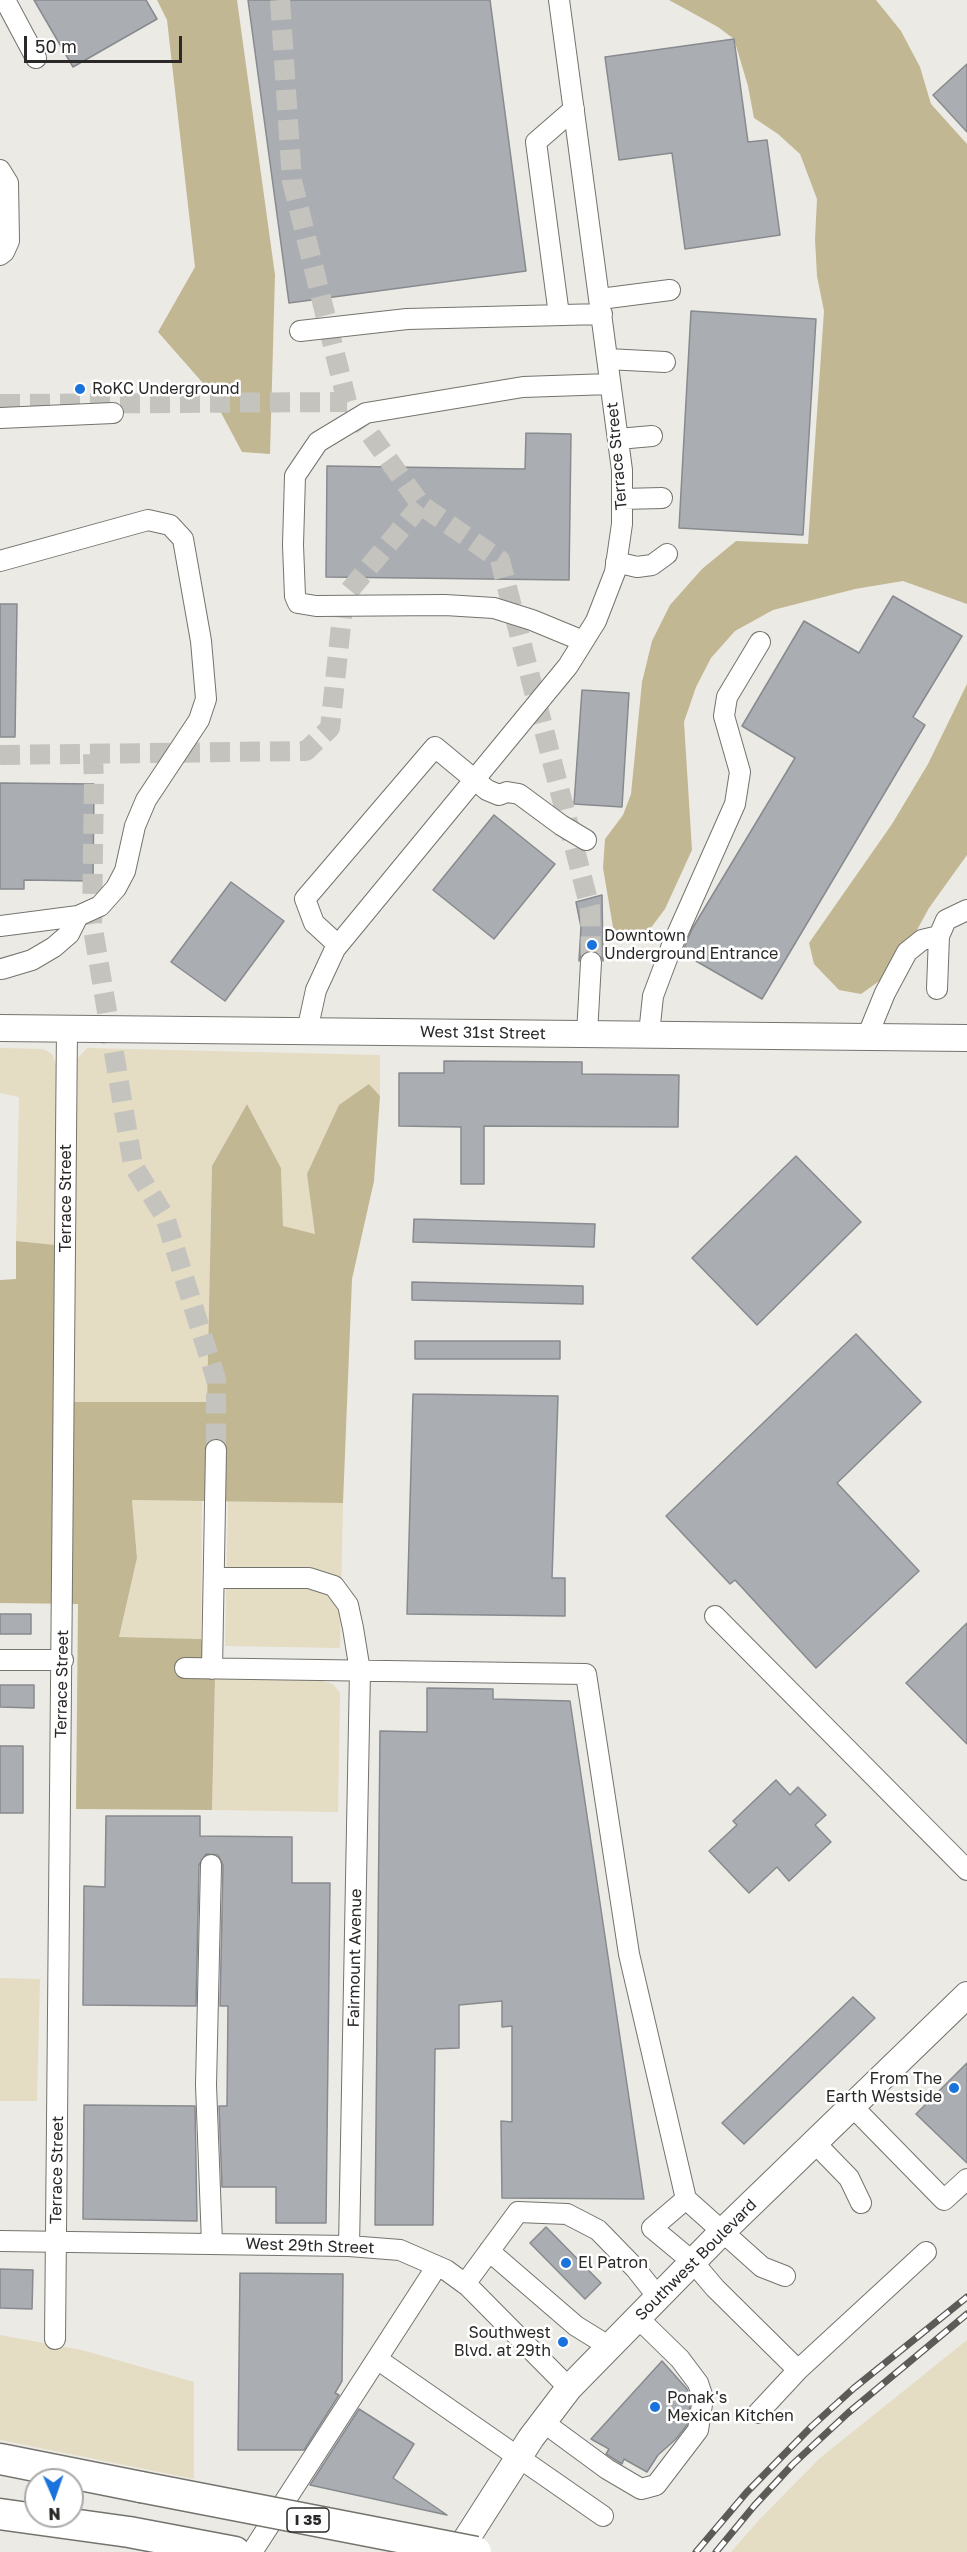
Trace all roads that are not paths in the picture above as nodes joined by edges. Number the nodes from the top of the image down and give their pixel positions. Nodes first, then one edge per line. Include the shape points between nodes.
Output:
1 (5, 0) edge
2 (559, 0) edge
3 (36, 58) dead end
4 (574, 109) junction
5 (0, 170) edge
6 (0, 255) edge
7 (670, 290) dead end
8 (601, 307) junction
9 (559, 315) junction
10 (300, 332) dead end
11 (607, 359) junction
12 (665, 362) dead end
13 (610, 384) junction
14 (113, 413) dead end
15 (0, 418) edge
16 (652, 436) dead end
17 (618, 439) junction
18 (662, 498) dead end
19 (622, 499) junction
20 (667, 554) dead end
21 (0, 561) edge
22 (616, 562) junction
23 (583, 641) junction
24 (760, 642) dead end
25 (475, 779) junction
26 (586, 840) dead end
27 (967, 910) edge
28 (78, 916) junction
29 (0, 926) edge
30 (939, 936) junction
31 (338, 945) junction
32 (591, 963) tunnel mouth
33 (2, 969) dead end
34 (937, 989) dead end
35 (0, 1028) edge
36 (67, 1028) junction
37 (307, 1031) junction
38 (587, 1034) junction
39 (649, 1034) junction
40 (867, 1037) junction
41 (967, 1038) edge
42 (216, 1450) tunnel mouth
43 (214, 1578) junction
44 (715, 1616) dead end
45 (0, 1659) edge
46 (63, 1660) junction
47 (185, 1668) dead end
48 (212, 1669) junction
49 (360, 1671) junction
50 (211, 1865) dead end
51 (967, 1870) edge
52 (967, 1995) edge
53 (852, 2106) junction
54 (814, 2142) junction
55 (967, 2179) edge
56 (686, 2199) junction
57 (861, 2203) dead end
58 (722, 2232) junction
59 (0, 2241) edge
60 (56, 2242) junction
61 (212, 2243) junction
62 (349, 2246) junction
63 (489, 2251) junction
64 (926, 2252) dead end
65 (693, 2262) junction
66 (437, 2266) junction
67 (785, 2276) dead end
68 (465, 2284) junction
69 (658, 2297) junction
70 (638, 2318) junction
71 (55, 2339) dead end
72 (610, 2347) junction
73 (377, 2359) junction
74 (798, 2370) junction
75 (569, 2388) junction
76 (758, 2413) dead end
77 (543, 2422) junction
78 (518, 2459) junction
79 (0, 2460) edge
80 (0, 2514) edge
81 (603, 2516) dead end
82 (235, 2552) edge
83 (252, 2552) edge
84 (458, 2552) edge
85 (476, 2552) edge

1 - 3 street
2 - 4 street, Terrace Street
4 - 8 street, Terrace Street
4 - 9 street via 536,142
5 - 6 street via 8,183 9,241
7 - 8 street
8 - 9 street
8 - 11 street, Terrace Street
9 - 10 street via 407,319
11 - 12 street
11 - 13 street, Terrace Street
13 - 17 street, Terrace Street
13 - 23 street via 523,387 366,413 318,442 295,476 293,545 298,603 494,608
14 - 15 street
16 - 17 street
17 - 19 street, Terrace Street
18 - 19 street
19 - 22 street, Terrace Street
20 - 22 street via 652,564 637,567
21 - 28 street via 148,520 170,525 183,539 201,641 206,699 199,720 146,800 135,825 125,871 116,888 100,906
22 - 23 street, Terrace Street via 596,621
23 - 25 street, Terrace Street via 568,666
24 - 39 street via 728,697 724,716 740,772 735,804 653,996
25 - 26 street via 499,795 519,794
25 - 31 street, Terrace Street
25 - 31 street via 435,747 305,899 314,923
27 - 30 street via 946,920
28 - 29 street
28 - 33 street via 69,934 54,947 32,960
30 - 34 street
30 - 40 street via 922,940 907,952
31 - 37 street, Terrace Street via 316,990
32 - 38 street
35 - 36 main road, West 31st Street
36 - 37 main road, West 31st Street
36 - 46 street, Terrace Street
37 - 38 main road, West 31st Street
38 - 39 main road, West 31st Street
39 - 40 main road, West 31st Street
40 - 41 main road, West 31st Street
42 - 43 street
43 - 48 street
43 - 49 street, Fairmount Avenue via 309,1578 334,1586 348,1605
44 - 51 street
45 - 46 street
46 - 60 street, Terrace Street
47 - 48 street
48 - 49 street
49 - 56 street via 586,1674 629,1954
49 - 62 street, Fairmount Avenue
50 - 61 street via 207,2085
52 - 53 main road, Southwest Boulevard
53 - 54 main road, Southwest Boulevard
53 - 55 street via 944,2200
54 - 57 street via 849,2178
54 - 58 main road, Southwest Boulevard
56 - 58 street
56 - 65 street via 652,2228
58 - 65 main road, Southwest Boulevard
58 - 67 street via 762,2267
59 - 60 street, West 29th Street
60 - 61 street, West 29th Street
60 - 71 street, Terrace Street
61 - 62 street, West 29th Street
62 - 66 street, West 29th Street via 400,2250
63 - 68 street
63 - 69 street via 518,2212 567,2214 598,2230
63 - 72 street via 576,2326
64 - 74 street
65 - 69 main road, Southwest Boulevard
65 - 74 street
66 - 68 street, West 29th Street
66 - 73 street
68 - 75 street, West 29th Street
69 - 70 main road, Southwest Boulevard
70 - 72 main road, Southwest Boulevard
70 - 77 street via 680,2359 699,2383 703,2398 699,2430 656,2485 641,2488 607,2469
72 - 75 main road, Southwest Boulevard
73 - 78 street
73 - 83 street
74 - 76 street
75 - 77 main road, Southwest Boulevard
77 - 78 main road, Southwest Boulevard
78 - 81 street
78 - 84 main road, Southwest Boulevard
79 - 85 highway, I 35, bridge
80 - 82 highway

